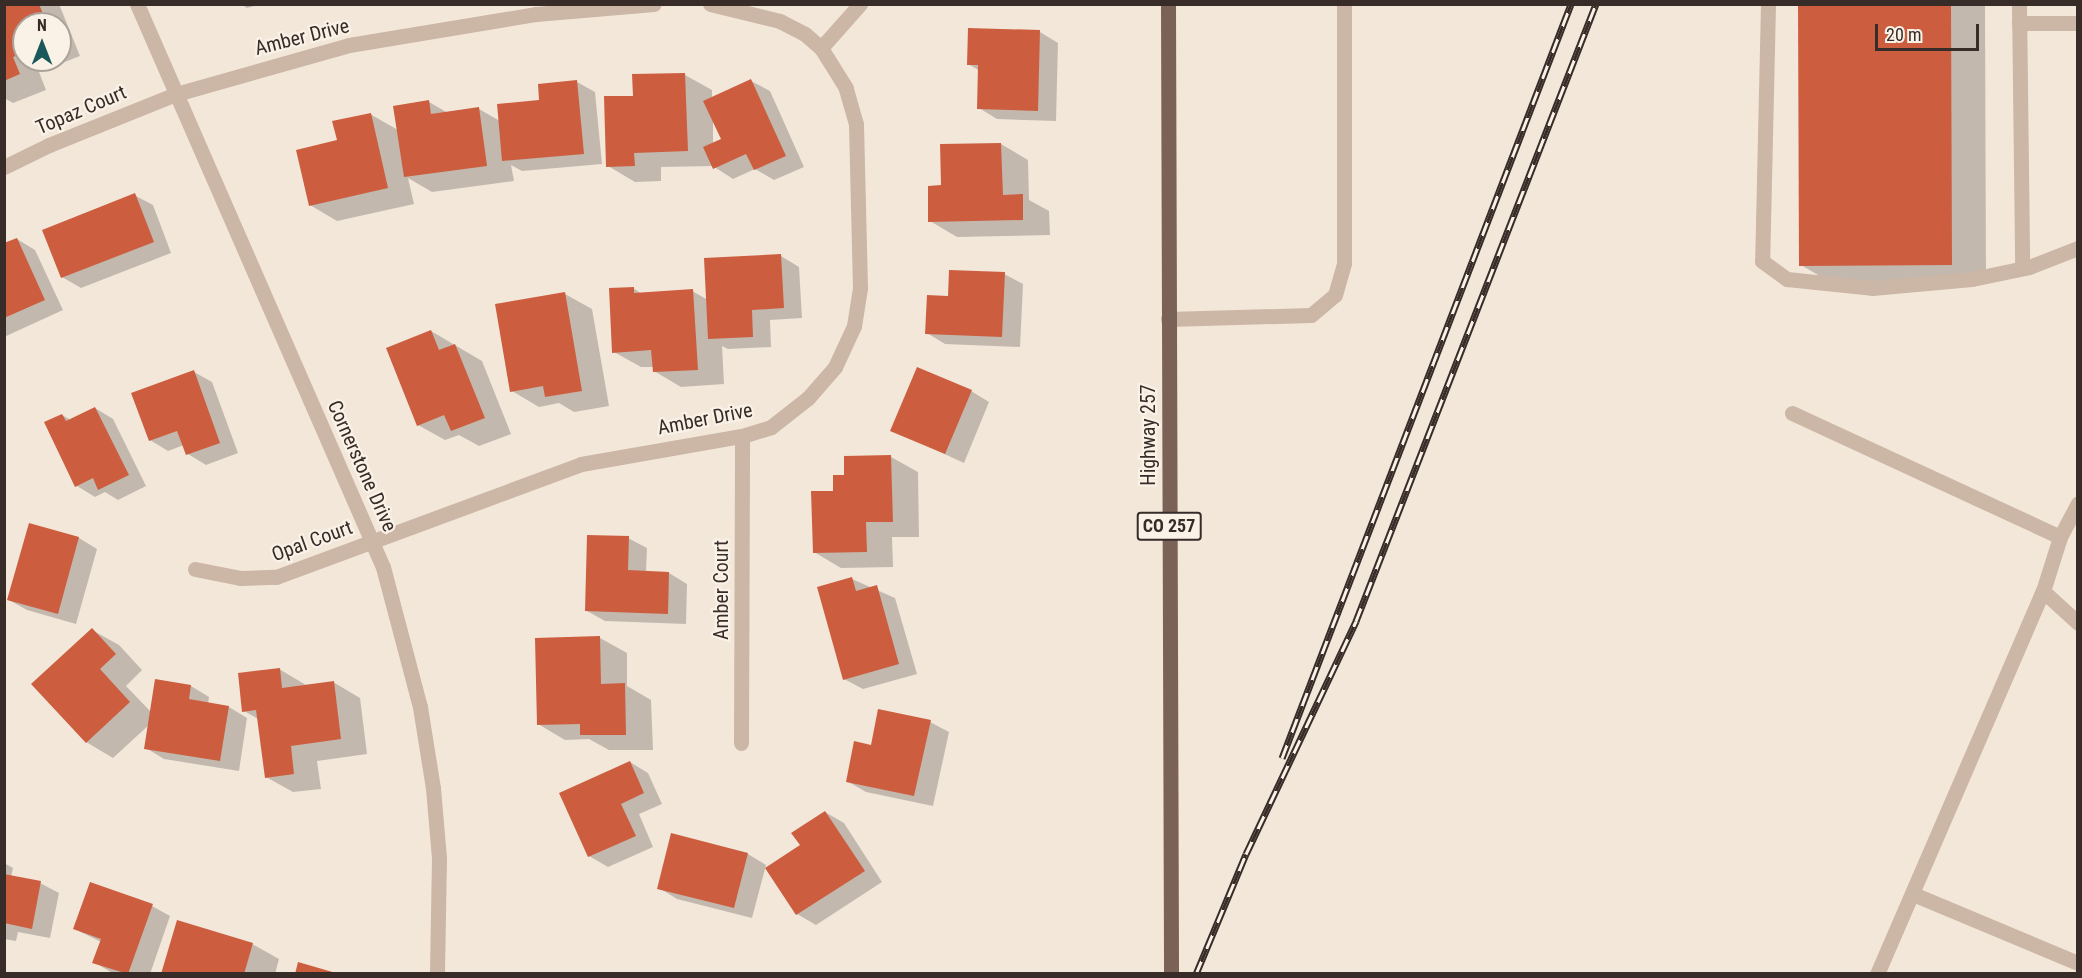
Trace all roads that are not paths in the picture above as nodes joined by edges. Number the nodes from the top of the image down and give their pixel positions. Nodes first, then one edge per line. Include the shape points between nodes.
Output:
1 (137, 4) edge
2 (654, 4) edge
3 (710, 4) edge
4 (860, 4) edge
5 (1168, 4) edge
6 (1344, 4) edge
7 (1768, 4) edge
8 (2019, 4) edge
9 (2019, 23) junction
10 (2078, 23) edge
11 (821, 48) junction
12 (176, 94) junction
13 (4, 167) edge
14 (2078, 248) edge
15 (2022, 268) junction
16 (1168, 319) junction
17 (1792, 413) dead end
18 (742, 436) junction
19 (2078, 503) edge
20 (2060, 537) junction
21 (372, 541) junction
22 (195, 569) dead end
23 (2043, 591) junction
24 (2078, 623) edge
25 (741, 743) dead end
26 (1913, 894) junction
27 (2078, 963) edge
28 (437, 974) edge
29 (1171, 974) edge
30 (1877, 974) edge

1 - 12 street, Cornerstone Drive
2 - 12 street, Amber Drive via 536,14 349,45
3 - 11 street, Amber Drive via 780,21
4 - 11 street
5 - 16 main road, Highway 257 / CO 257
6 - 16 street via 1344,263 1335,295 1311,315
7 - 15 street via 1762,261 1787,279 1872,288 1972,279
8 - 9 street
9 - 10 street
9 - 15 street
11 - 18 street, Amber Drive via 846,88 859,145 860,288 854,326 835,367 808,399 771,427
12 - 13 street, Topaz Court
12 - 21 street, Cornerstone Drive
14 - 15 street
16 - 29 main road, Highway 257 / CO 257
17 - 20 street
18 - 21 street, Amber Drive via 581,465
18 - 25 street, Amber Court
19 - 20 street
20 - 23 street
21 - 22 street, Opal Court via 276,577 241,579
21 - 28 street, Cornerstone Drive via 403,634 433,788 439,858
23 - 24 street
23 - 26 street
26 - 27 street
26 - 30 street

